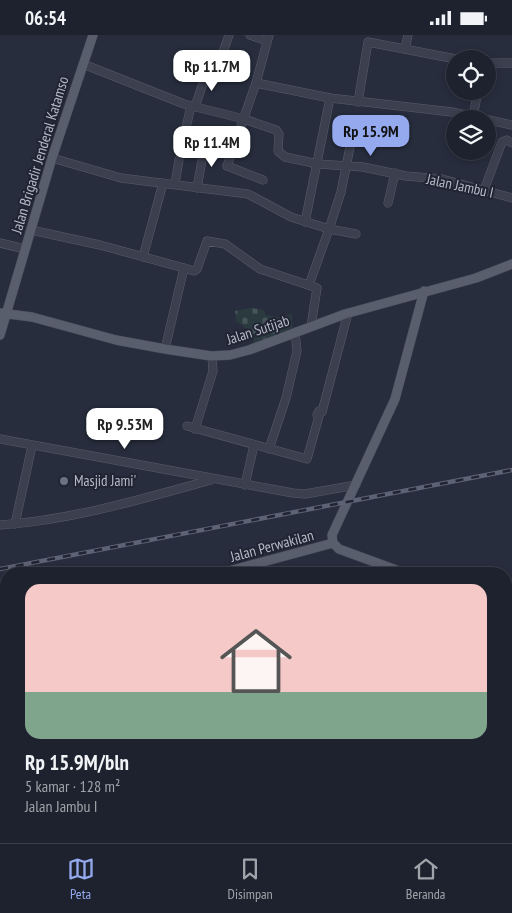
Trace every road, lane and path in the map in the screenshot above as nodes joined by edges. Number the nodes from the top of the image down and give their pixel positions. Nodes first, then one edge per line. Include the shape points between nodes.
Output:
1 (93, 35) edge
2 (229, 35) edge
3 (250, 35) edge
4 (408, 35) edge
5 (268, 38) edge
6 (405, 49) junction
7 (222, 55) dead end
8 (446, 57) edge
9 (496, 63) edge
10 (512, 63) edge
11 (83, 64) junction
12 (207, 71) dead end
13 (256, 83) junction
14 (330, 98) junction
15 (358, 102) junction
16 (193, 106) junction
17 (446, 113) edge
18 (244, 119) junction
19 (496, 121) edge
20 (512, 125) edge
21 (353, 131) dead end
22 (185, 132) dead end
23 (512, 143) edge
24 (230, 154) junction
25 (52, 158) junction
26 (179, 160) dead end
27 (318, 163) junction
28 (346, 165) junction
29 (395, 173) junction
30 (263, 180) dead end
31 (163, 183) junction
32 (174, 184) junction
33 (197, 187) junction
34 (484, 190) junction
35 (512, 198) edge
36 (388, 203) dead end
37 (305, 222) junction
38 (329, 229) junction
39 (31, 230) junction
40 (356, 234) dead end
41 (0, 243) edge
42 (25, 249) junction
43 (142, 257) junction
44 (512, 264) edge
45 (184, 269) junction
46 (310, 285) junction
47 (424, 291) junction
48 (4, 313) edge
49 (348, 313) junction
50 (311, 326) junction
51 (295, 332) junction
52 (0, 335) edge
53 (165, 349) junction
54 (212, 356) junction
55 (0, 439) edge
56 (32, 445) junction
57 (254, 445) junction
58 (269, 449) junction
59 (213, 479) junction
60 (245, 485) junction
61 (356, 485) junction
62 (15, 524) junction
63 (0, 525) edge
64 (333, 543) junction
65 (244, 567) edge
66 (387, 567) edge

1 - 11 main road, Jalan Brigadir Jenderal Katamso
2 - 7 street
3 - 5 street
4 - 6 street
5 - 13 street
6 - 8 street
6 - 15 street via 367,43
9 - 10 street
11 - 16 street, Jalan Jambu I
11 - 25 main road, Jalan Brigadir Jenderal Katamso
12 - 16 street
13 - 14 street
13 - 18 street
14 - 15 street
14 - 27 street
15 - 17 street
16 - 18 street, Jalan Jambu I
16 - 22 street
18 - 24 street
18 - 27 street, Jalan Jambu I via 279,132 280,155
19 - 20 street
21 - 28 street
23 - 34 street via 502,142
24 - 30 street via 228,168
24 - 33 street via 204,149
25 - 31 street via 115,177
25 - 39 main road, Jalan Brigadir Jenderal Katamso
26 - 32 street
27 - 28 street, Jalan Jambu I
27 - 37 street
28 - 29 street, Jalan Jambu I
28 - 38 street
29 - 34 street, Jalan Jambu I via 442,179
29 - 36 street
31 - 32 street
31 - 43 street
32 - 33 street
33 - 37 street via 248,194
34 - 35 street, Jalan Jambu I
37 - 38 street
38 - 40 street
38 - 46 street
39 - 42 main road, Jalan Brigadir Jenderal Katamso
39 - 43 street
41 - 42 street
42 - 48 main road, Jalan Brigadir Jenderal Katamso
43 - 45 street
44 - 47 main road, Jalan Sutijab via 476,278
45 - 46 street via 196,270 207,241 219,242 232,247 260,269
45 - 53 street
46 - 50 street via 316,288
47 - 49 main road, Jalan Sutijab
47 - 61 main road via 395,399
48 - 52 main road, Jalan Brigadir Jenderal Katamso
48 - 53 main road, Jalan Sutijab
49 - 50 main road, Jalan Sutijab
49 - 58 street via 307,459
50 - 51 main road, Jalan Sutijab
51 - 54 main road, Jalan Sutijab via 249,351
51 - 58 street via 297,351 286,399
53 - 54 main road, Jalan Sutijab
54 - 57 street via 213,371 191,427
55 - 56 street
56 - 59 street
56 - 62 street
57 - 58 street
57 - 60 street
59 - 60 street
59 - 62 street via 126,503
60 - 61 street via 305,494
61 - 64 main road via 332,535
62 - 63 street
64 - 65 main road, Jalan Perwakilan
64 - 66 main road via 348,553

